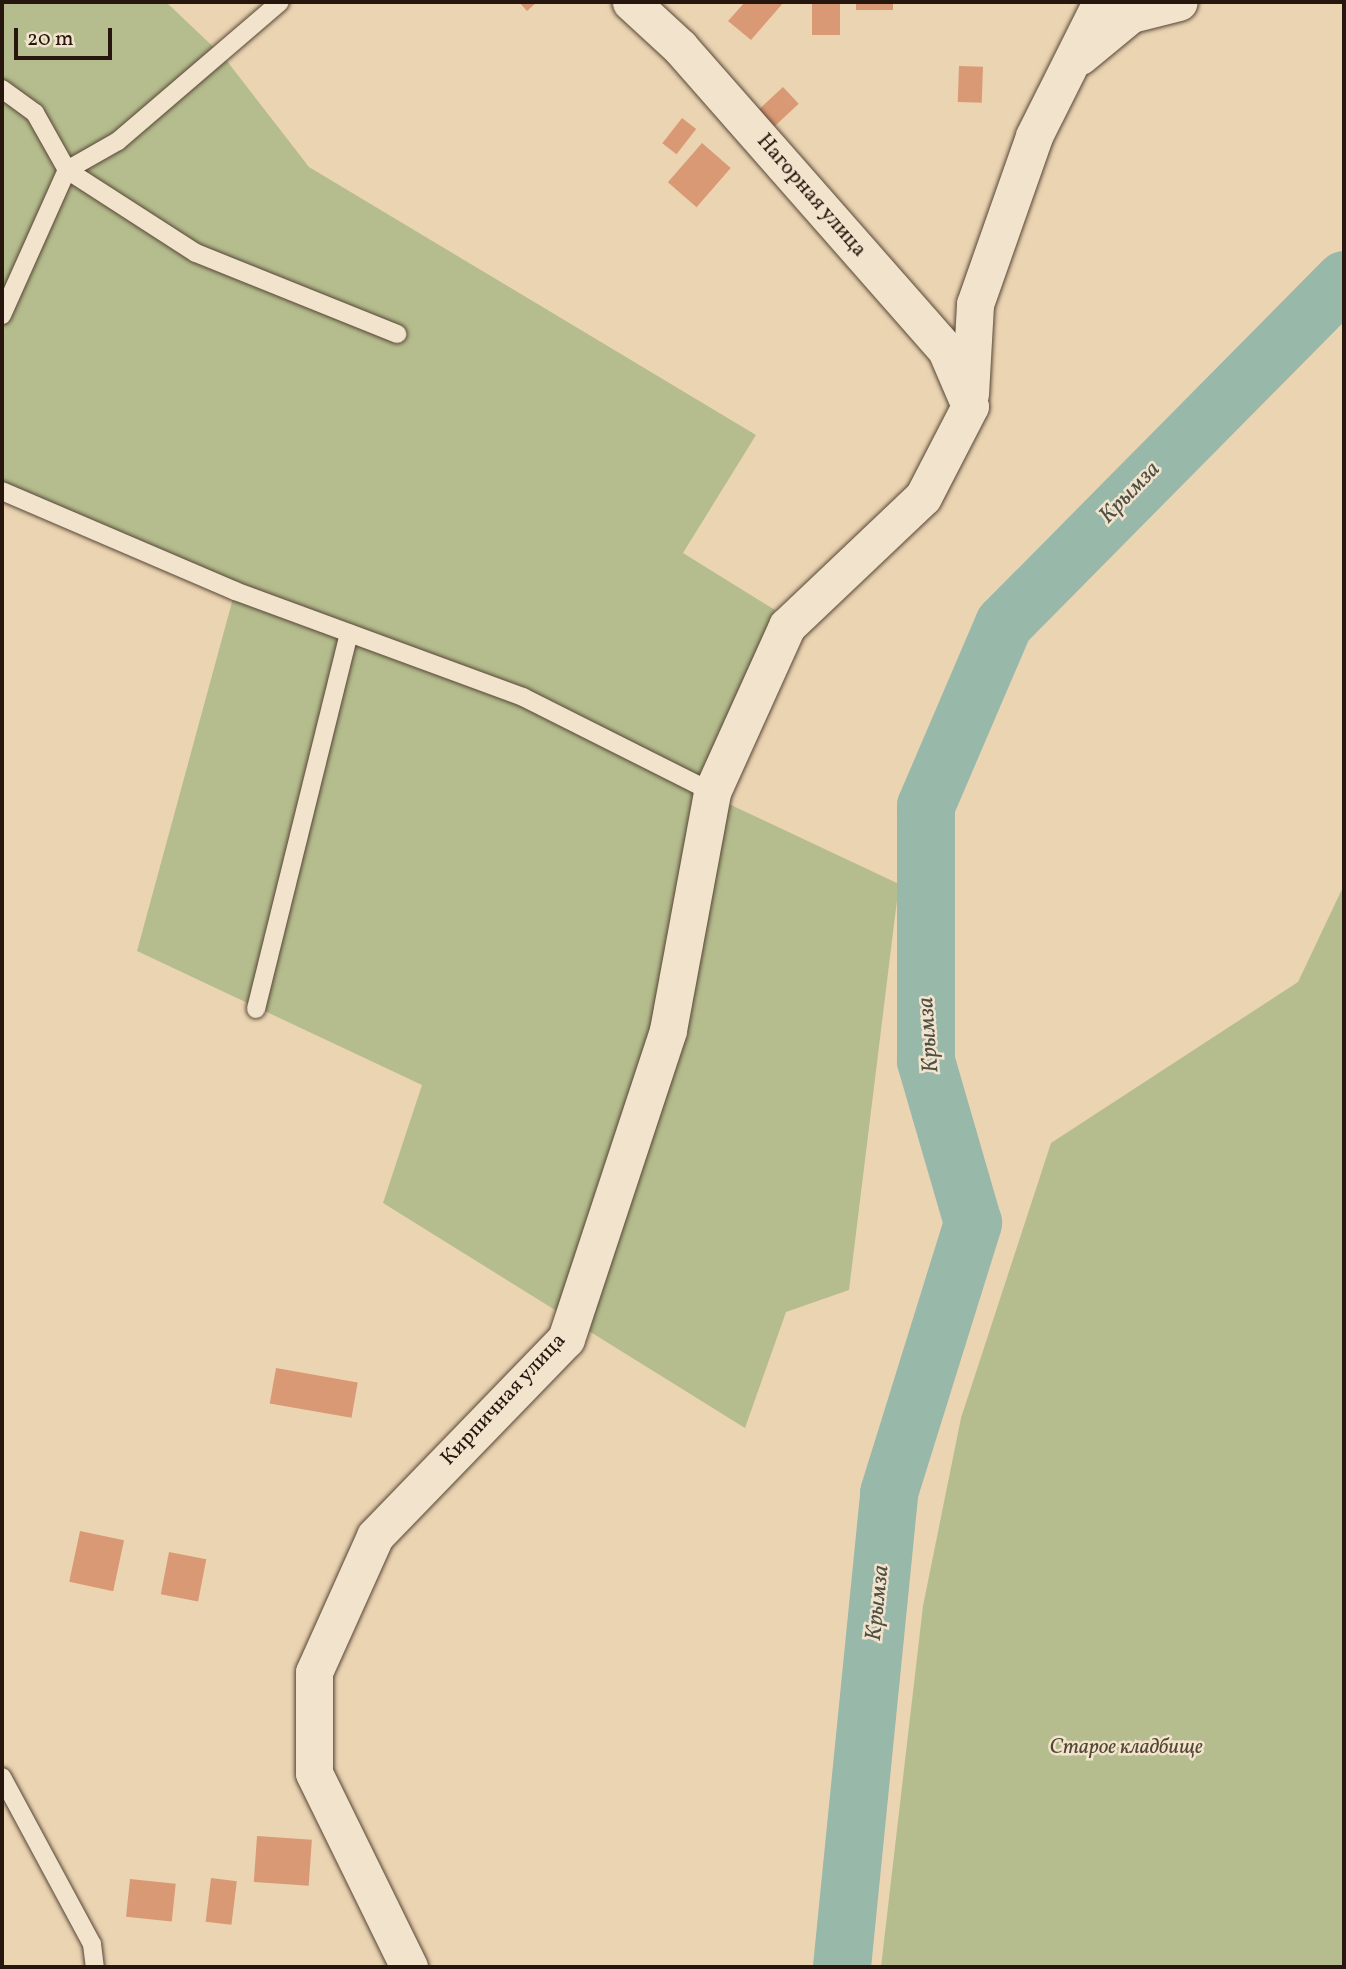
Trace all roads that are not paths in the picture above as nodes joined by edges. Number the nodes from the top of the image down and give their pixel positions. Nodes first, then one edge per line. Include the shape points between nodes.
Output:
1 (280, 2) edge
2 (631, 2) edge
3 (1101, 2) edge
4 (1179, 2) edge
5 (1069, 66) junction
6 (2, 89) edge
7 (68, 170) junction
8 (2, 315) edge
9 (397, 334) dead end
10 (970, 406) junction
11 (2, 491) edge
12 (349, 633) junction
13 (712, 792) junction
14 (256, 1009) dead end
15 (2, 1779) edge
16 (95, 1967) edge
17 (410, 1967) edge

1 - 7 lane via 118,141
2 - 10 street, Нагорная улица via 680,47 946,349
3 - 5 street
4 - 5 street via 1131,14
5 - 10 street via 1034,136 975,304
6 - 7 lane via 35,113
7 - 8 lane
7 - 9 lane via 196,253
10 - 13 street via 923,497 787,626
11 - 12 lane
12 - 13 lane via 523,697
12 - 14 lane
13 - 17 street, Кирпичная улица via 668,1030 566,1339 375,1536 314,1672 314,1773
15 - 16 lane via 92,1944

